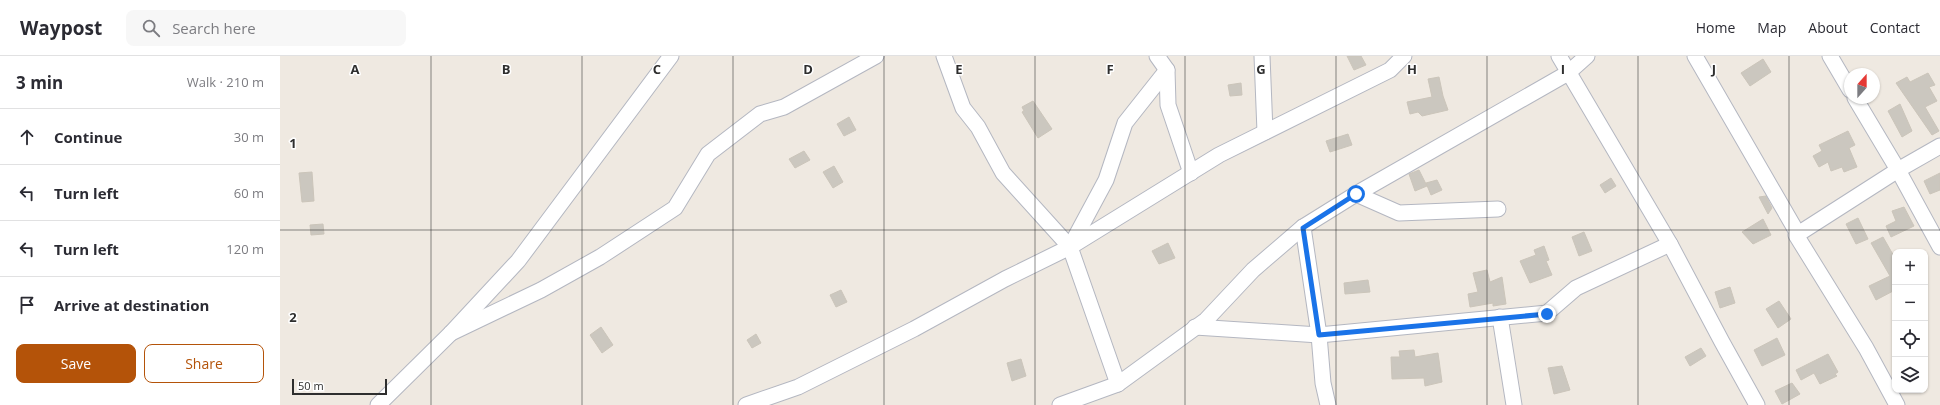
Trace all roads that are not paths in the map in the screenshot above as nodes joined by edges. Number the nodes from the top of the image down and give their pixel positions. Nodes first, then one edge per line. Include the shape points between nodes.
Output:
1 (671, 56) edge
2 (876, 56) edge
3 (944, 56) edge
4 (1157, 56) edge
5 (1262, 56) edge
6 (1404, 56) edge
7 (1559, 56) edge
8 (1587, 56) edge
9 (1695, 56) edge
10 (1830, 56) edge
11 (1167, 70) junction
12 (1568, 73) junction
13 (1844, 80) edge
14 (1859, 104) edge
15 (1265, 132) junction
16 (1940, 146) edge
17 (1898, 170) junction
18 (1191, 173) junction
19 (1356, 194) junction
20 (1498, 209) dead end
21 (1303, 228) junction
22 (1798, 234) junction
23 (1670, 244) junction
24 (1940, 247) edge
25 (1070, 248) junction
26 (1500, 317) junction
27 (1195, 327) junction
28 (451, 333) junction
29 (1319, 335) junction
30 (1118, 384) junction
31 (378, 405) edge
32 (746, 405) edge
33 (1060, 405) edge
34 (1328, 405) edge
35 (1514, 405) edge
36 (1758, 405) edge
37 (1897, 405) edge

1 - 28 street via 518,261
2 - 28 street via 784,107 760,114 708,154 675,208 600,257 541,290
3 - 25 street via 963,108 978,127 1003,173
4 - 11 street
5 - 15 street
6 - 15 street via 1390,70
7 - 12 street
8 - 12 street
9 - 22 street
10 - 13 street
11 - 18 street via 1168,106
11 - 25 street via 1125,123 1106,180
12 - 19 street
12 - 23 street
14 - 17 street
15 - 18 street via 1219,155
16 - 17 street
17 - 22 street
17 - 24 street
18 - 25 street
19 - 20 street via 1399,213
19 - 21 street
21 - 27 street via 1253,270 1206,320
21 - 29 street
22 - 37 street via 1796,235 1866,348
23 - 26 street via 1576,288 1547,314
23 - 36 street
25 - 30 street
25 - 32 street via 1005,278 914,329 798,387
26 - 29 street
26 - 35 street
27 - 29 street
27 - 30 street
28 - 31 street
29 - 34 street via 1323,383
30 - 33 street

